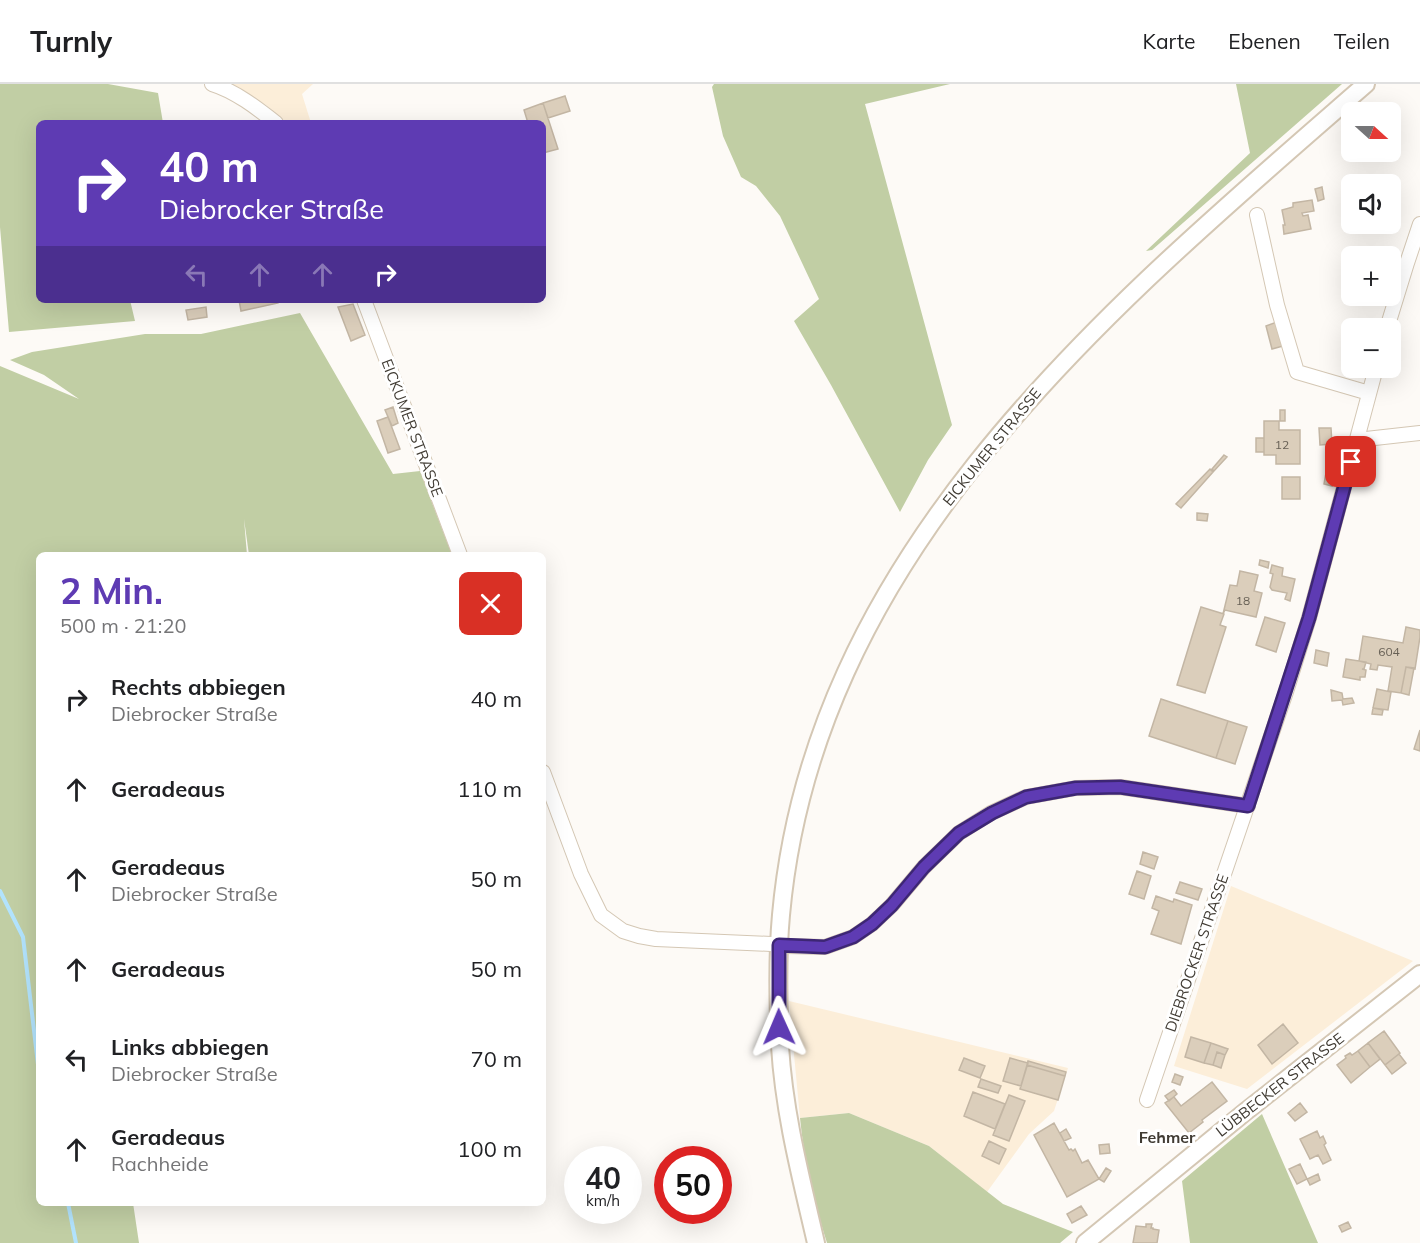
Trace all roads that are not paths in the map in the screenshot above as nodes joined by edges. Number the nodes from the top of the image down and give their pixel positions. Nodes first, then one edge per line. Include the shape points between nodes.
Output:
1 (212, 84) edge
2 (1365, 84) edge
3 (272, 120) edge
4 (1257, 215) dead end
5 (1420, 224) edge
6 (365, 303) edge
7 (1390, 318) edge
8 (1373, 378) edge
9 (1369, 393) junction
10 (1420, 433) edge
11 (1357, 440) junction
12 (459, 552) edge
13 (546, 780) edge
14 (1241, 805) junction
15 (779, 945) junction
16 (1420, 974) edge
17 (1147, 1100) dead end
18 (817, 1243) edge
19 (1085, 1243) edge

1 - 3 street
2 - 15 main road, EICKUMER STRASSE via 1152,274 1077,348 1021,407 934,518 896,576 833,701 793,835
4 - 9 street via 1297,372
5 - 7 street
6 - 12 street, EICKUMER STRASSE
8 - 9 street, DIEBROCKER STRASSE
9 - 11 street, DIEBROCKER STRASSE
10 - 11 street
11 - 14 street, DIEBROCKER STRASSE via 1309,618
13 - 15 street via 581,874 601,915 623,931 656,939
14 - 15 street via 1120,787 1067,789 1026,797 959,833 892,905 853,937 825,947
14 - 17 street, DIEBROCKER STRASSE
15 - 18 main road via 778,1004 786,1108
16 - 19 main road, LÜBBECKER STRASSE

